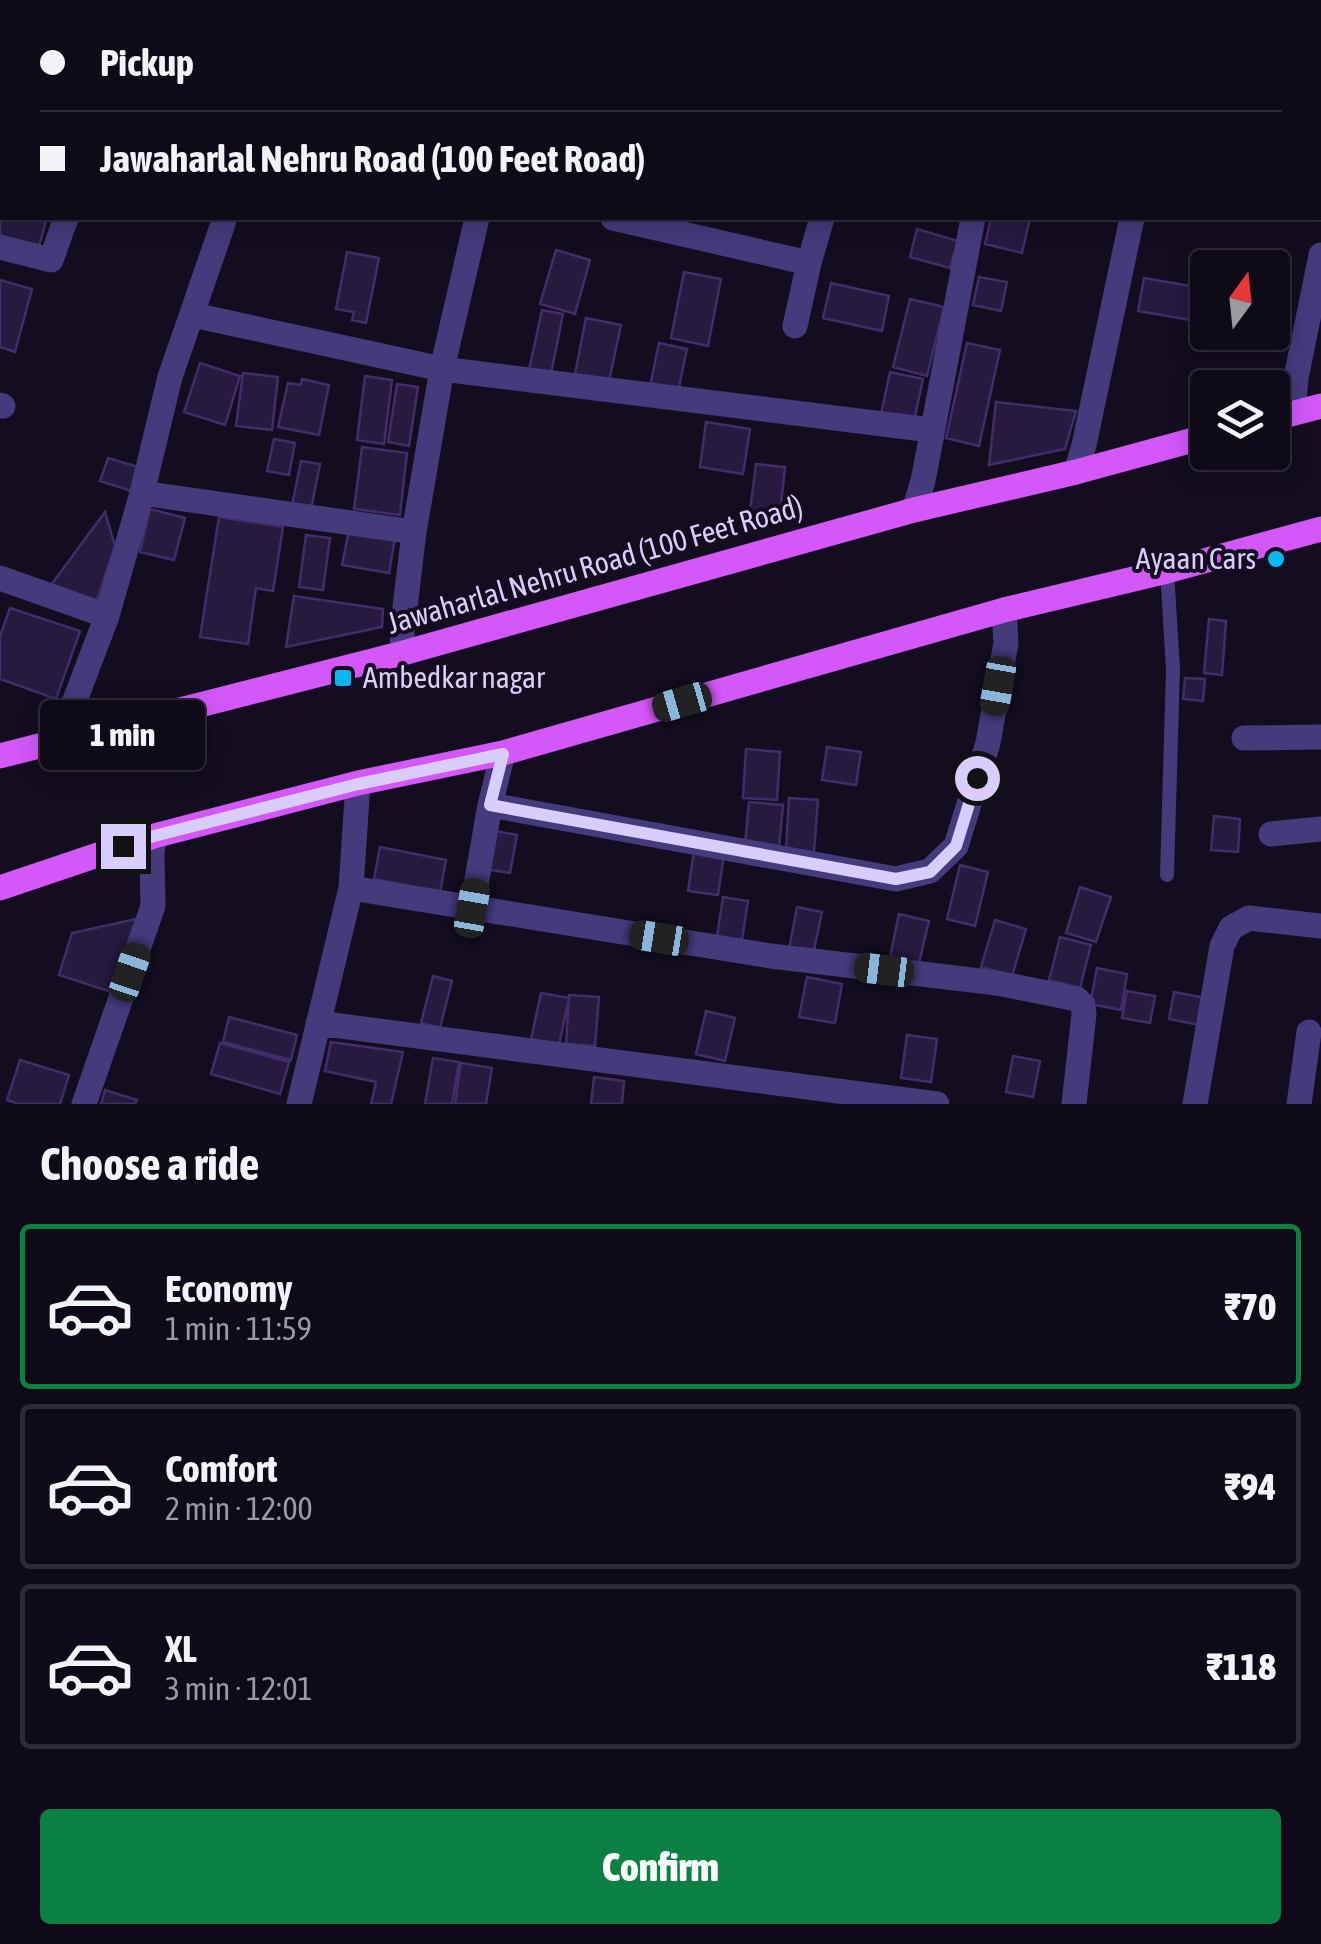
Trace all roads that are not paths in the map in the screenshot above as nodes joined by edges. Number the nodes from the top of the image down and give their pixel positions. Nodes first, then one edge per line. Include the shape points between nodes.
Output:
1 (65, 220) edge
2 (223, 220) edge
3 (477, 220) edge
4 (630, 220) edge
5 (821, 220) edge
6 (973, 220) edge
7 (1132, 220) edge
8 (0, 247) edge
9 (1321, 256) edge
10 (809, 263) junction
11 (193, 315) junction
12 (795, 326) dead end
13 (442, 368) junction
14 (1290, 396) edge
15 (1321, 406) edge
16 (1290, 414) edge
17 (932, 430) junction
18 (1190, 441) edge
19 (1076, 472) junction
20 (142, 493) junction
21 (914, 510) junction
22 (1321, 530) edge
23 (414, 532) junction
24 (1167, 571) junction
25 (0, 578) edge
26 (1004, 610) junction
27 (106, 616) junction
28 (402, 653) junction
29 (1321, 737) edge
30 (1244, 738) dead end
31 (74, 739) junction
32 (503, 754) junction
33 (0, 756) edge
34 (358, 784) junction
35 (490, 805) junction
36 (1321, 828) edge
37 (1271, 834) dead end
38 (154, 836) junction
39 (1167, 875) dead end
40 (0, 888) edge
41 (352, 888) junction
42 (472, 908) junction
43 (1321, 926) edge
44 (318, 1023) junction
45 (1309, 1032) dead end
46 (84, 1104) edge
47 (299, 1104) edge
48 (937, 1104) edge
49 (1074, 1104) edge
50 (1196, 1104) edge
51 (1299, 1104) edge

1 - 8 street via 52,260
2 - 11 street
3 - 13 street
4 - 10 street
5 - 10 street
6 - 17 street
7 - 19 street
9 - 14 street
10 - 12 street
11 - 13 street
11 - 20 street
13 - 17 street
13 - 23 street
15 - 16 main road
17 - 21 street
18 - 19 main road, Jawaharlal Nehru Road (100 Feet Road)
19 - 21 main road, Jawaharlal Nehru Road (100 Feet Road)
20 - 23 street
20 - 27 street
21 - 28 main road, Jawaharlal Nehru Road (100 Feet Road)
22 - 24 main road
23 - 28 street
24 - 26 main road
24 - 39 lane via 1173,670
25 - 27 street
26 - 32 main road
26 - 35 street via 1006,643 988,744 956,846 930,872 896,879
27 - 31 street via 72,708
28 - 31 main road, Jawaharlal Nehru Road (100 Feet Road)
29 - 30 street
31 - 33 main road, Jawaharlal Nehru Road (100 Feet Road)
32 - 34 main road
32 - 35 street
34 - 38 main road
34 - 41 street
35 - 42 street
36 - 37 street
38 - 40 main road
38 - 46 street via 153,906
41 - 42 street
41 - 44 street
42 - 49 street via 1077,999 1084,1014
43 - 50 street via 1248,918 1231,928 1222,946
44 - 47 street
44 - 48 street
45 - 51 street

